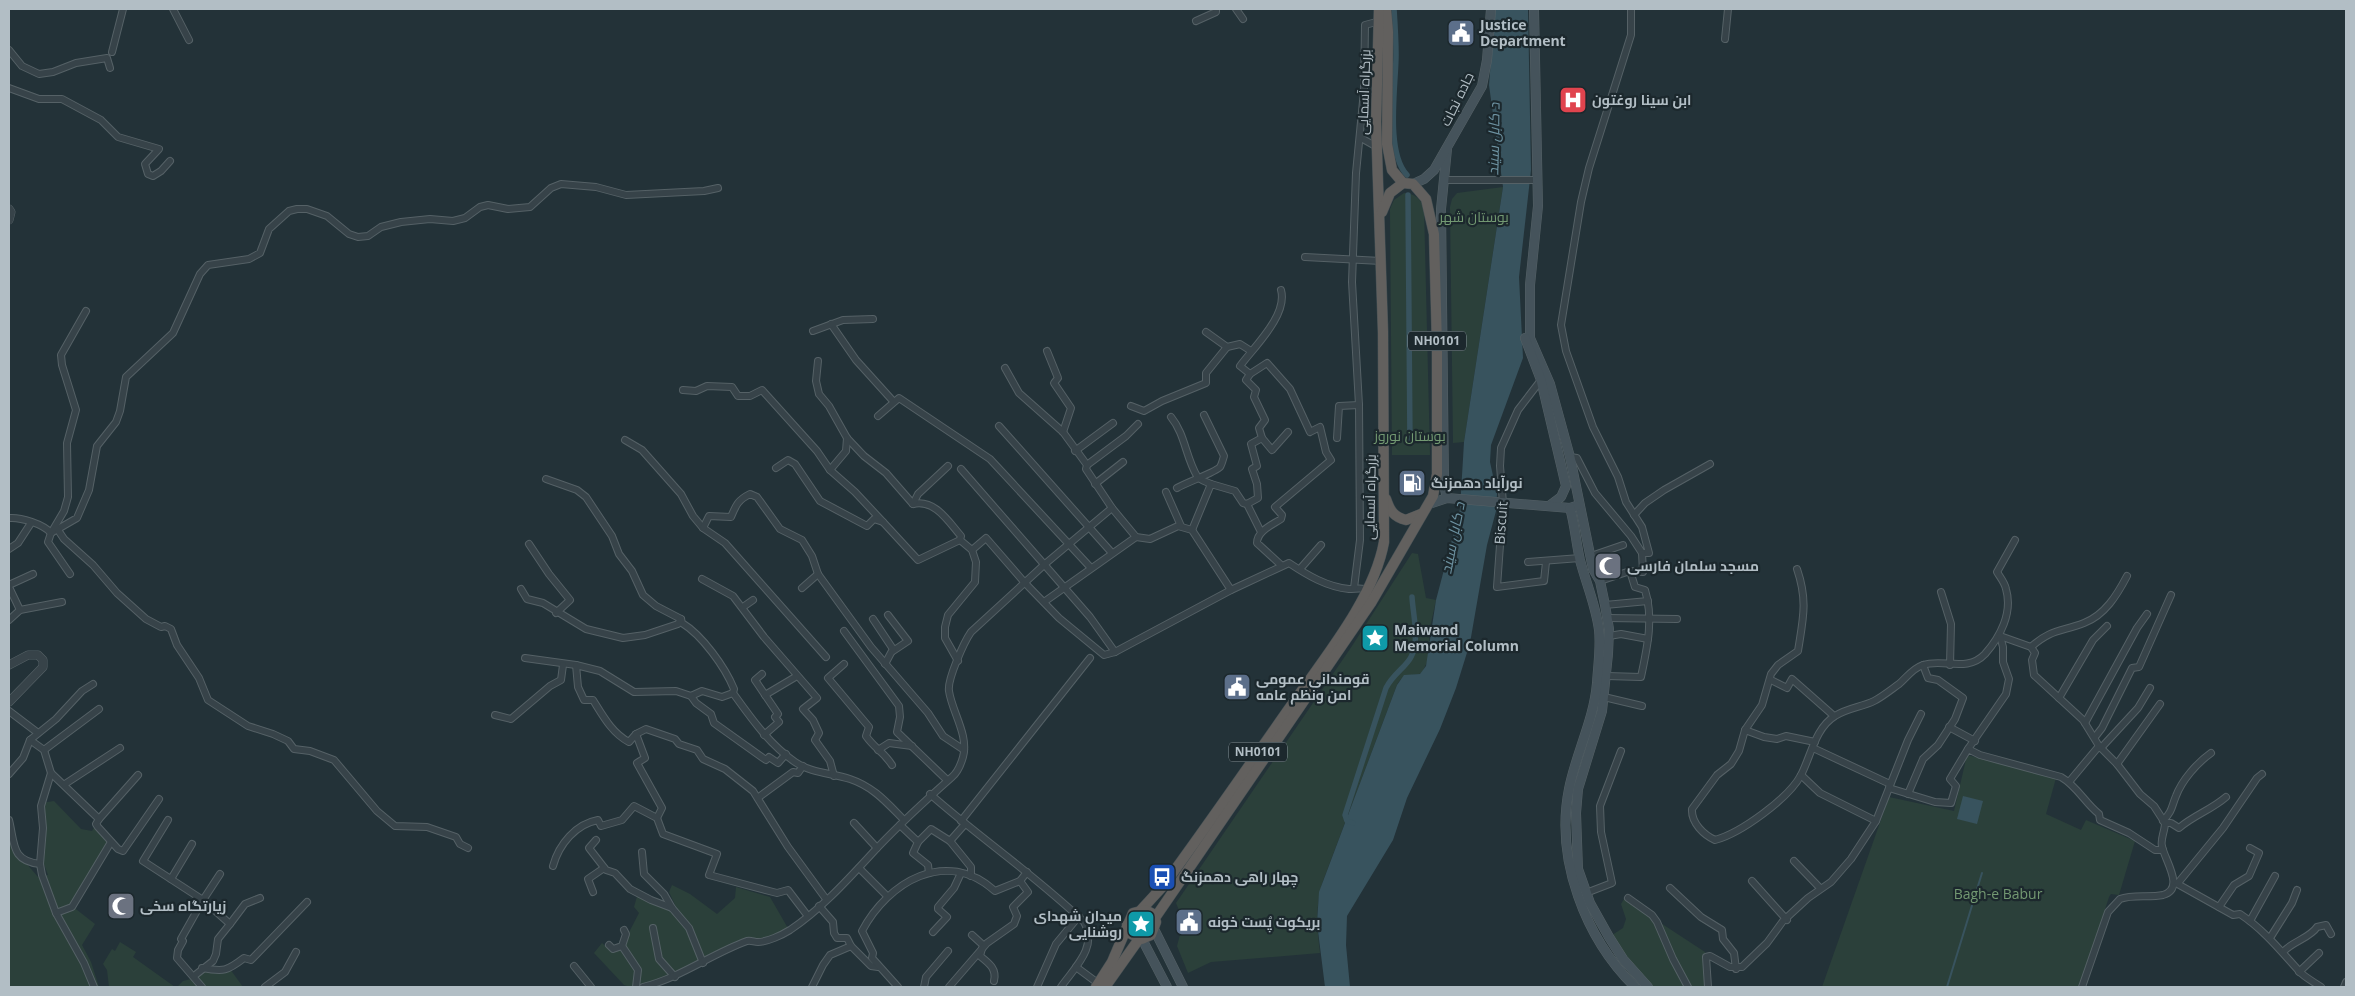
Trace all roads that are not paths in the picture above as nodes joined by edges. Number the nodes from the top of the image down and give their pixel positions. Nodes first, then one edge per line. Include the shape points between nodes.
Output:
1 (123, 9) edge
2 (173, 9) edge
3 (1216, 9) edge
4 (1236, 9) edge
5 (1379, 9) edge
6 (1386, 9) edge
7 (1491, 9) edge
8 (1534, 9) edge
9 (1631, 9) edge
10 (1728, 9) edge
11 (1243, 18) dead end
12 (1196, 21) dead end
13 (1380, 21) junction
14 (1725, 39) dead end
15 (189, 40) dead end
16 (9, 50) edge
17 (112, 52) dead end
18 (110, 68) dead end
19 (9, 88) edge
20 (1361, 138) junction
21 (1377, 147) junction
22 (1447, 149) junction
23 (170, 161) dead end
24 (1444, 180) junction
25 (1535, 183) junction
26 (1408, 184) junction
27 (718, 188) dead end
28 (9, 209) edge
29 (1380, 216) junction
30 (9, 220) edge
31 (1305, 257) dead end
32 (1353, 258) junction
33 (1382, 261) junction
34 (1280, 290) dead end
35 (86, 311) dead end
36 (873, 319) dead end
37 (831, 324) junction
38 (813, 331) dead end
39 (1206, 332) dead end
40 (1227, 347) junction
41 (1047, 351) dead end
42 (1251, 351) junction
43 (818, 361) dead end
44 (1005, 368) dead end
45 (1250, 374) junction
46 (1541, 380) junction
47 (683, 390) dead end
48 (893, 401) junction
49 (1358, 405) junction
50 (1131, 406) dead end
51 (1204, 415) dead end
52 (878, 416) dead end
53 (1171, 417) dead end
54 (1113, 423) dead end
55 (1138, 424) dead end
56 (1000, 426) dead end
57 (1063, 432) junction
58 (1288, 432) dead end
59 (847, 438) junction
60 (1262, 438) junction
61 (1337, 438) dead end
62 (625, 440) dead end
63 (1076, 451) junction
64 (1570, 457) junction
65 (1123, 462) dead end
66 (1710, 464) dead end
67 (1088, 465) junction
68 (948, 466) dead end
69 (776, 468) dead end
70 (962, 468) dead end
71 (830, 470) junction
72 (1197, 477) junction
73 (546, 479) dead end
74 (1095, 484) junction
75 (1211, 484) junction
76 (1177, 488) dead end
77 (1166, 492) dead end
78 (1384, 494) junction
79 (1447, 498) junction
80 (1501, 502) junction
81 (912, 504) junction
82 (1247, 504) junction
83 (1429, 504) junction
84 (1581, 505) junction
85 (1548, 506) junction
86 (1112, 508) junction
87 (1570, 508) junction
88 (1421, 514) junction
89 (1634, 515) junction
90 (9, 518) edge
91 (883, 522) junction
92 (31, 523) junction
93 (1089, 526) junction
94 (1181, 526) junction
95 (703, 528) junction
96 (58, 530) junction
97 (1192, 530) junction
98 (1261, 532) junction
99 (50, 533) junction
100 (1136, 537) junction
101 (960, 540) junction
102 (2015, 540) dead end
103 (529, 544) dead end
104 (1068, 545) junction
105 (1321, 545) dead end
106 (1623, 545) dead end
107 (9, 549) edge
108 (972, 550) junction
109 (1112, 553) junction
110 (1642, 553) junction
111 (1591, 556) junction
112 (1580, 558) junction
113 (1528, 562) dead end
114 (1546, 562) junction
115 (1045, 564) junction
116 (1281, 565) junction
117 (1091, 568) junction
118 (1797, 569) dead end
119 (1300, 570) junction
120 (1630, 571) junction
121 (33, 574) dead end
122 (70, 574) dead end
123 (818, 574) junction
124 (2127, 576) dead end
125 (702, 579) dead end
126 (1600, 581) junction
127 (1025, 583) junction
128 (9, 586) edge
129 (1063, 587) junction
130 (521, 588) dead end
131 (802, 588) dead end
132 (1354, 588) junction
133 (1231, 590) junction
134 (1369, 590) junction
135 (1941, 592) dead end
136 (2171, 595) dead end
137 (753, 600) dead end
138 (1648, 601) junction
139 (62, 602) dead end
140 (1044, 602) junction
141 (1606, 604) junction
142 (742, 607) junction
143 (20, 610) junction
144 (556, 613) junction
145 (2147, 614) dead end
146 (888, 615) dead end
147 (1607, 618) junction
148 (1650, 618) junction
149 (681, 619) junction
150 (873, 619) dead end
151 (1677, 619) dead end
152 (9, 620) edge
153 (2107, 626) dead end
154 (844, 631) dead end
155 (1609, 636) junction
156 (2000, 636) junction
157 (1648, 639) junction
158 (2032, 647) junction
159 (893, 651) junction
160 (1114, 652) junction
161 (826, 657) dead end
162 (525, 658) dead end
163 (1090, 658) dead end
164 (958, 661) junction
165 (844, 664) dead end
166 (885, 664) junction
167 (9, 665) edge
168 (563, 665) junction
169 (576, 665) junction
170 (1922, 665) junction
171 (1950, 665) junction
172 (762, 674) dead end
173 (797, 676) junction
174 (1607, 676) junction
175 (1771, 680) junction
176 (93, 684) dead end
177 (2150, 688) dead end
178 (733, 693) junction
179 (691, 696) junction
180 (765, 696) junction
181 (1604, 697) junction
182 (2059, 698) junction
183 (9, 702) edge
184 (2160, 704) dead end
185 (1642, 706) dead end
186 (99, 710) dead end
187 (9, 711) edge
188 (1921, 714) dead end
189 (495, 715) dead end
190 (1834, 716) junction
191 (2085, 722) junction
192 (1949, 727) junction
193 (1745, 730) junction
194 (38, 733) junction
195 (636, 734) junction
196 (764, 735) junction
197 (2095, 737) junction
198 (30, 740) junction
199 (1975, 741) junction
200 (1814, 745) junction
201 (912, 746) junction
202 (2100, 747) junction
203 (120, 748) dead end
204 (44, 750) junction
205 (878, 750) junction
206 (964, 750) junction
207 (1968, 750) junction
208 (1622, 751) dead end
209 (2211, 753) dead end
210 (786, 754) junction
211 (2117, 764) junction
212 (892, 765) dead end
213 (803, 766) junction
214 (51, 773) junction
215 (9, 774) edge
216 (2262, 774) dead end
217 (138, 775) dead end
218 (1801, 775) junction
219 (834, 776) junction
220 (948, 780) junction
221 (2069, 782) junction
222 (65, 784) junction
223 (1889, 786) junction
224 (930, 794) junction
225 (1908, 794) junction
226 (2226, 797) dead end
227 (759, 798) junction
228 (159, 799) dead end
229 (657, 818) junction
230 (99, 819) junction
231 (9, 820) edge
232 (168, 820) dead end
233 (1876, 821) junction
234 (963, 822) junction
235 (2164, 822) junction
236 (854, 823) dead end
237 (902, 823) junction
238 (596, 840) dead end
239 (950, 841) junction
240 (111, 842) junction
241 (918, 842) junction
242 (192, 844) dead end
243 (468, 848) dead end
244 (877, 848) junction
245 (2250, 848) dead end
246 (2163, 850) junction
247 (642, 852) dead end
248 (1794, 861) dead end
249 (40, 864) junction
250 (553, 866) dead end
251 (604, 868) junction
252 (859, 868) junction
253 (961, 872) junction
254 (1027, 872) junction
255 (929, 873) junction
256 (220, 874) dead end
257 (971, 876) junction
258 (2275, 876) dead end
259 (170, 879) junction
260 (1020, 881) junction
261 (1752, 881) dead end
262 (2176, 882) junction
263 (1670, 888) dead end
264 (1820, 888) junction
265 (2298, 890) dead end
266 (593, 892) dead end
267 (1586, 893) junction
268 (888, 896) junction
269 (260, 898) dead end
270 (1628, 898) dead end
271 (826, 899) junction
272 (203, 900) junction
273 (307, 902) dead end
274 (819, 906) junction
275 (2218, 907) junction
276 (672, 908) junction
277 (1141, 910) junction
278 (56, 913) junction
279 (807, 915) junction
280 (1079, 916) junction
281 (1155, 918) junction
282 (1787, 920) junction
283 (2250, 921) junction
284 (230, 924) junction
285 (1127, 925) junction
286 (653, 928) dead end
287 (624, 930) dead end
288 (1154, 931) junction
289 (933, 932) dead end
290 (2331, 934) dead end
291 (972, 935) dead end
292 (2270, 938) junction
293 (1141, 939) junction
294 (609, 945) dead end
295 (622, 946) junction
296 (851, 946) junction
297 (948, 951) dead end
298 (982, 951) junction
299 (296, 952) dead end
300 (2283, 952) junction
301 (2319, 953) dead end
302 (703, 963) junction
303 (574, 966) dead end
304 (878, 967) junction
305 (1076, 967) junction
306 (202, 968) junction
307 (1736, 968) junction
308 (2299, 972) junction
309 (194, 976) junction
310 (675, 976) junction
311 (994, 981) dead end
312 (2346, 982) edge
313 (1100, 986) edge
314 (1183, 986) edge
315 (94, 987) edge
316 (202, 987) edge
317 (265, 987) edge
318 (591, 987) edge
319 (636, 987) edge
320 (643, 987) edge
321 (812, 987) edge
322 (898, 987) edge
323 (924, 987) edge
324 (949, 987) edge
325 (1037, 987) edge
326 (1061, 987) edge
327 (1167, 987) edge
328 (1635, 987) edge
329 (1648, 987) edge
330 (1688, 987) edge
331 (1708, 987) edge
332 (2082, 987) edge
333 (2321, 987) edge
334 (2344, 987) edge

1 - 17 street
2 - 15 street
3 - 12 street via 1216,12
4 - 11 street
5 - 13 highway, بزرگراه آسمایی / NH0101
6 - 26 highway, بزرگراه آسمایی / NH0101 via 1387,144 1392,170 1396,177
7 - 22 main road, جاده نجات via 1484,77
8 - 25 main road via 1538,156
9 - 89 street via 1631,35 1583,193 1561,325 1566,351 1589,417
10 - 14 street
13 - 20 street via 1365,25
13 - 21 highway, بزرگراه آسمایی / NH0101
16 - 18 street via 22,66 39,74 103,58
19 - 23 street via 38,99 62,99 101,120 118,137 159,149 145,164 148,174 153,176
20 - 21 street
20 - 32 street via 1356,173
21 - 29 highway, بزرگراه آسمایی / NH0101
22 - 24 main road
22 - 26 main road, جاده نجات via 1424,179
24 - 25 street
24 - 79 main road via 1441,209 1442,325 1444,485
25 - 46 main road via 1525,284 1525,339
25 - 64 main road via 1538,206 1530,284 1530,338 1550,384
26 - 29 highway, NH0101 via 1390,193
26 - 83 highway, بزرگراه آسمایی / NH0101 via 1426,199 1434,234 1438,474
27 - 96 street via 626,195 596,187 561,184 551,188 530,207 508,209 488,205 453,221 401,222 358,237 349,234 327,216 307,208 288,211 269,229 260,253 249,259 208,265 200,274 173,333 126,377 116,422 98,446 82,508 77,518
28 - 30 street
29 - 33 highway, بزرگراه آسمایی / NH0101
31 - 32 street
32 - 33 street
32 - 49 street
33 - 78 highway, بزرگراه آسمایی / NH0101
34 - 42 street via 1282,306 1277,310 1276,319
35 - 99 street via 61,355 76,410 66,443 68,497 64,511
36 - 37 street via 843,320
37 - 38 street
37 - 48 street via 856,360
39 - 40 street
40 - 42 street via 1240,344
40 - 50 street via 1206,373 1206,382 1144,411
41 - 57 street via 1058,378 1054,383 1071,408
42 - 45 street via 1240,366
43 - 59 street via 816,381 819,394 830,406
44 - 57 street via 1019,393
45 - 60 street via 1246,380 1256,390 1254,397 1265,420 1259,428
45 - 98 street via 1267,363 1279,375 1290,389 1310,432 1320,427 1331,460 1275,507 1281,518
46 - 80 street, Biscuit via 1518,410 1501,448
46 - 85 main road via 1566,486 1561,497
47 - 71 street via 696,391 707,386 732,387 738,396 750,396 762,390 774,400
48 - 52 street
48 - 104 street via 902,399 990,459
49 - 61 street via 1339,406
49 - 132 street via 1360,540
51 - 72 street via 1224,456 1219,468
53 - 72 street via 1185,443
54 - 63 street
55 - 67 street
56 - 93 street
57 - 63 street
58 - 60 street via 1271,450
59 - 71 street via 846,451
59 - 81 street via 886,473
60 - 82 street via 1251,444 1257,466 1252,469 1258,498
62 - 95 street via 642,450 666,475
63 - 67 street
64 - 84 main road
64 - 110 street via 1577,458 1595,493
65 - 74 street
66 - 89 street via 1657,494
67 - 74 street via 1086,469
68 - 81 street via 918,494
69 - 91 street via 790,461 820,501 867,526 874,519
70 - 115 street
71 - 91 street
72 - 75 street
72 - 76 street
73 - 149 street via 577,490 586,497 612,536 643,595
74 - 86 street
75 - 82 street via 1235,492
75 - 97 street
77 - 94 street
78 - 88 highway, NH0101 via 1396,517 1406,520
78 - 134 highway, بزرگراه آسمایی / NH0101 via 1382,555
79 - 80 main road
79 - 83 main road
80 - 85 main road
80 - 114 street, Biscuit via 1497,587 1544,581
81 - 101 street via 921,502 940,511 961,536
82 - 98 street
83 - 88 highway, بزرگراه آسمایی / NH0101
84 - 87 main road
84 - 111 main road
85 - 87 main road
86 - 93 street
86 - 100 street
87 - 112 main road
88 - 281 highway, بزرگراه آسمایی / NH0101 via 1371,603
89 - 110 street via 1649,545 1649,553
90 - 92 street
91 - 101 street via 918,560
92 - 99 street via 46,528
92 - 107 street via 18,543
93 - 104 street
93 - 109 street
94 - 97 street
94 - 100 street via 1174,526 1150,539
95 - 123 street via 709,516 731,517 736,503 753,494 780,529 802,540
95 - 161 street via 725,543
96 - 99 street
96 - 243 street via 127,602 155,625 171,629 208,700 214,705 248,726 288,742 294,749 334,760 377,811 395,826 426,827 456,837
97 - 133 street
98 - 116 street via 1257,543
99 - 122 street via 49,545
100 - 109 street
101 - 108 street
102 - 156 street via 1998,572 2007,598 2007,614
103 - 144 street via 570,600
104 - 115 street
104 - 117 street
105 - 119 street
106 - 111 street
108 - 127 street via 986,538
108 - 164 street via 976,582 948,615 945,627 945,638
109 - 117 street
110 - 120 street via 1643,572
111 - 126 main road via 1593,569
112 - 114 street
112 - 328 main road via 1600,632 1592,711 1569,789 1566,814 1569,865 1594,933 1614,964
113 - 114 street
115 - 127 street
115 - 129 street
116 - 119 street via 1289,563
116 - 133 street
117 - 129 street
118 - 175 street via 1805,617 1798,651 1778,665 1771,674
119 - 132 street via 1324,582
120 - 126 street
120 - 138 street via 1635,587 1645,590
121 - 128 street
123 - 131 street
123 - 166 street
124 - 158 street via 2109,606 2085,623 2055,632
125 - 142 street via 726,590
126 - 141 main road
127 - 140 street
127 - 164 street via 971,632 962,644
128 - 143 street
129 - 140 street
129 - 160 street via 1090,617
130 - 144 street via 527,599
132 - 134 street
133 - 160 street
134 - 277 highway, بزرگراه آسمایی / NH0101 via 1217,812 1164,885
135 - 171 street via 1951,624
136 - 197 street via 2139,667 2132,668
137 - 142 street
138 - 141 street
138 - 148 street
139 - 143 street
140 - 160 street via 1099,652 1104,655
141 - 147 main road
142 - 173 street
143 - 152 street
144 - 149 street via 586,629 623,638 645,635 678,624
145 - 191 street
146 - 159 street via 908,640
147 - 148 street
147 - 155 main road
148 - 151 street
148 - 157 street
149 - 178 street via 724,668
150 - 159 street
153 - 182 street via 2093,640
154 - 201 street via 900,706 897,732
155 - 157 street via 1621,634
155 - 174 main road
156 - 158 street
156 - 171 street via 1980,659
156 - 199 street via 2009,679 2006,694
157 - 174 street via 1642,678
158 - 182 street via 2035,653 2032,660 2034,675
159 - 166 street
162 - 168 street
163 - 234 street
164 - 206 street via 948,690
165 - 205 street via 828,678 869,727 866,736
166 - 206 street via 928,713 943,736
167 - 183 street via 28,654 38,655 43,660 42,667
168 - 169 street
168 - 189 street via 561,680 511,719
169 - 179 street via 600,671 634,692 676,691
169 - 195 street via 578,687 584,700 593,700 621,738 629,742
170 - 171 street
170 - 190 street via 1874,701
170 - 192 street via 1928,678 1938,680 1963,698
172 - 180 street via 756,680
173 - 180 street
173 - 219 street via 817,698 803,709 819,732 815,740 830,761
174 - 181 main road
175 - 190 street via 1787,688 1792,679
175 - 193 street via 1762,705
176 - 194 street
177 - 202 street via 2133,713
178 - 179 street via 722,697 702,691
178 - 196 street
179 - 210 street via 711,714 714,723 762,758 766,760 769,757 778,763
180 - 196 street via 778,714 774,718 779,722
181 - 185 street
181 - 267 main road via 1578,789 1578,870
182 - 191 street
184 - 211 street
186 - 204 street
187 - 194 street
188 - 223 street
190 - 200 street via 1824,725
191 - 197 street
192 - 199 street
192 - 225 street via 1923,759
193 - 200 street via 1777,739 1786,736
193 - 218 street via 1731,764 1718,775 1692,809 1692,815 1704,835 1719,839 1761,815 1790,792
194 - 198 street
195 - 227 street via 646,729 697,750 703,759 738,778
195 - 229 street via 645,758 637,763 662,808
196 - 210 street
197 - 202 street
198 - 204 street
198 - 215 street via 23,758
199 - 207 street
200 - 218 street
200 - 223 street
201 - 205 street via 889,743
201 - 220 street
202 - 211 street
202 - 221 street
203 - 222 street
204 - 214 street
205 - 212 street via 884,752
206 - 220 street via 959,768
207 - 221 street via 2050,772
207 - 225 street via 1950,779 1956,786 1951,803
208 - 267 street via 1600,806 1600,832 1612,883
209 - 235 street via 2183,783 2175,797 2173,810
210 - 213 street
211 - 235 street
213 - 219 street
213 - 227 street via 798,774 793,772
214 - 222 street
214 - 249 street via 42,806
216 - 262 street via 2223,828
217 - 230 street
218 - 233 street via 1820,794
219 - 237 street via 869,786
220 - 224 street
221 - 246 street via 2100,814 2100,820 2155,850
222 - 230 street
223 - 225 street
223 - 233 street
224 - 234 street
224 - 237 street
226 - 235 street via 2208,811 2194,815 2179,828
227 - 271 street via 788,847
228 - 240 street via 123,851
229 - 250 street via 634,806 622,820 602,826 598,820 583,825 567,840
229 - 279 street via 663,834 717,854 709,875 778,893 788,890
230 - 240 street via 96,824
231 - 249 street via 20,857 26,862
232 - 259 street via 143,861
233 - 264 street via 1851,859 1831,882
234 - 239 street
234 - 254 street
235 - 246 street
236 - 244 street
237 - 241 street
237 - 244 street
238 - 251 street via 589,848
239 - 241 street via 931,829
239 - 257 street via 971,867
240 - 278 street via 72,906
241 - 255 street via 912,853 928,865
242 - 259 street
244 - 252 street
245 - 275 street via 2259,852 2253,870 2234,885
246 - 262 street
247 - 276 street via 644,874 664,894
248 - 264 street
249 - 278 street
251 - 266 street via 588,879
251 - 276 street via 615,873 630,889
252 - 268 street
252 - 271 street
253 - 255 street
253 - 257 street
253 - 289 street via 954,888 938,906 947,917
254 - 260 street
254 - 280 street
255 - 268 street via 900,886
256 - 272 street
257 - 260 street via 995,891
258 - 283 street
259 - 272 street
260 - 298 street via 1028,892 1014,907 1017,916 1014,924 987,943
261 - 282 street
262 - 275 street
262 - 332 street via 2166,893 2120,899 2108,912
263 - 307 street via 1701,917 1722,930 1723,940 1734,953
264 - 282 street
265 - 292 street
267 - 329 main road via 1615,948
268 - 304 street via 862,932
269 - 284 street via 245,904
270 - 330 street via 1658,922
271 - 274 street
272 - 284 street
272 - 309 street via 178,950 178,958
273 - 306 street via 251,960 244,958 222,971
274 - 279 street
274 - 296 street via 833,922 837,938 847,938
275 - 283 street
276 - 302 street via 689,928
277 - 281 highway
277 - 285 highway, NH0101 via 1133,913
278 - 315 street
279 - 302 street via 784,933 758,942 747,941
280 - 305 street via 1089,930 1090,938
280 - 325 street via 1056,944
281 - 288 highway
282 - 307 street via 1744,965
283 - 292 street
284 - 306 street via 218,939 213,961
285 - 293 highway via 1131,934
285 - 313 highway, NH0101
286 - 310 street via 659,959
287 - 295 street
288 - 293 highway
288 - 314 main road
290 - 300 street via 2326,925 2317,927
291 - 298 street via 984,945
292 - 300 street
293 - 313 highway
293 - 327 main road
294 - 295 street via 612,949
295 - 319 street via 638,970
296 - 304 street via 872,966
296 - 321 street via 830,955
297 - 323 street via 926,977
298 - 311 street via 980,956 996,975
298 - 324 street
299 - 317 street via 285,972
300 - 308 street
301 - 308 street
302 - 310 street
303 - 318 street
304 - 322 street
305 - 313 street
305 - 326 street
306 - 309 street
307 - 331 street via 1706,957
308 - 333 street
309 - 316 street
310 - 320 street
312 - 334 street

